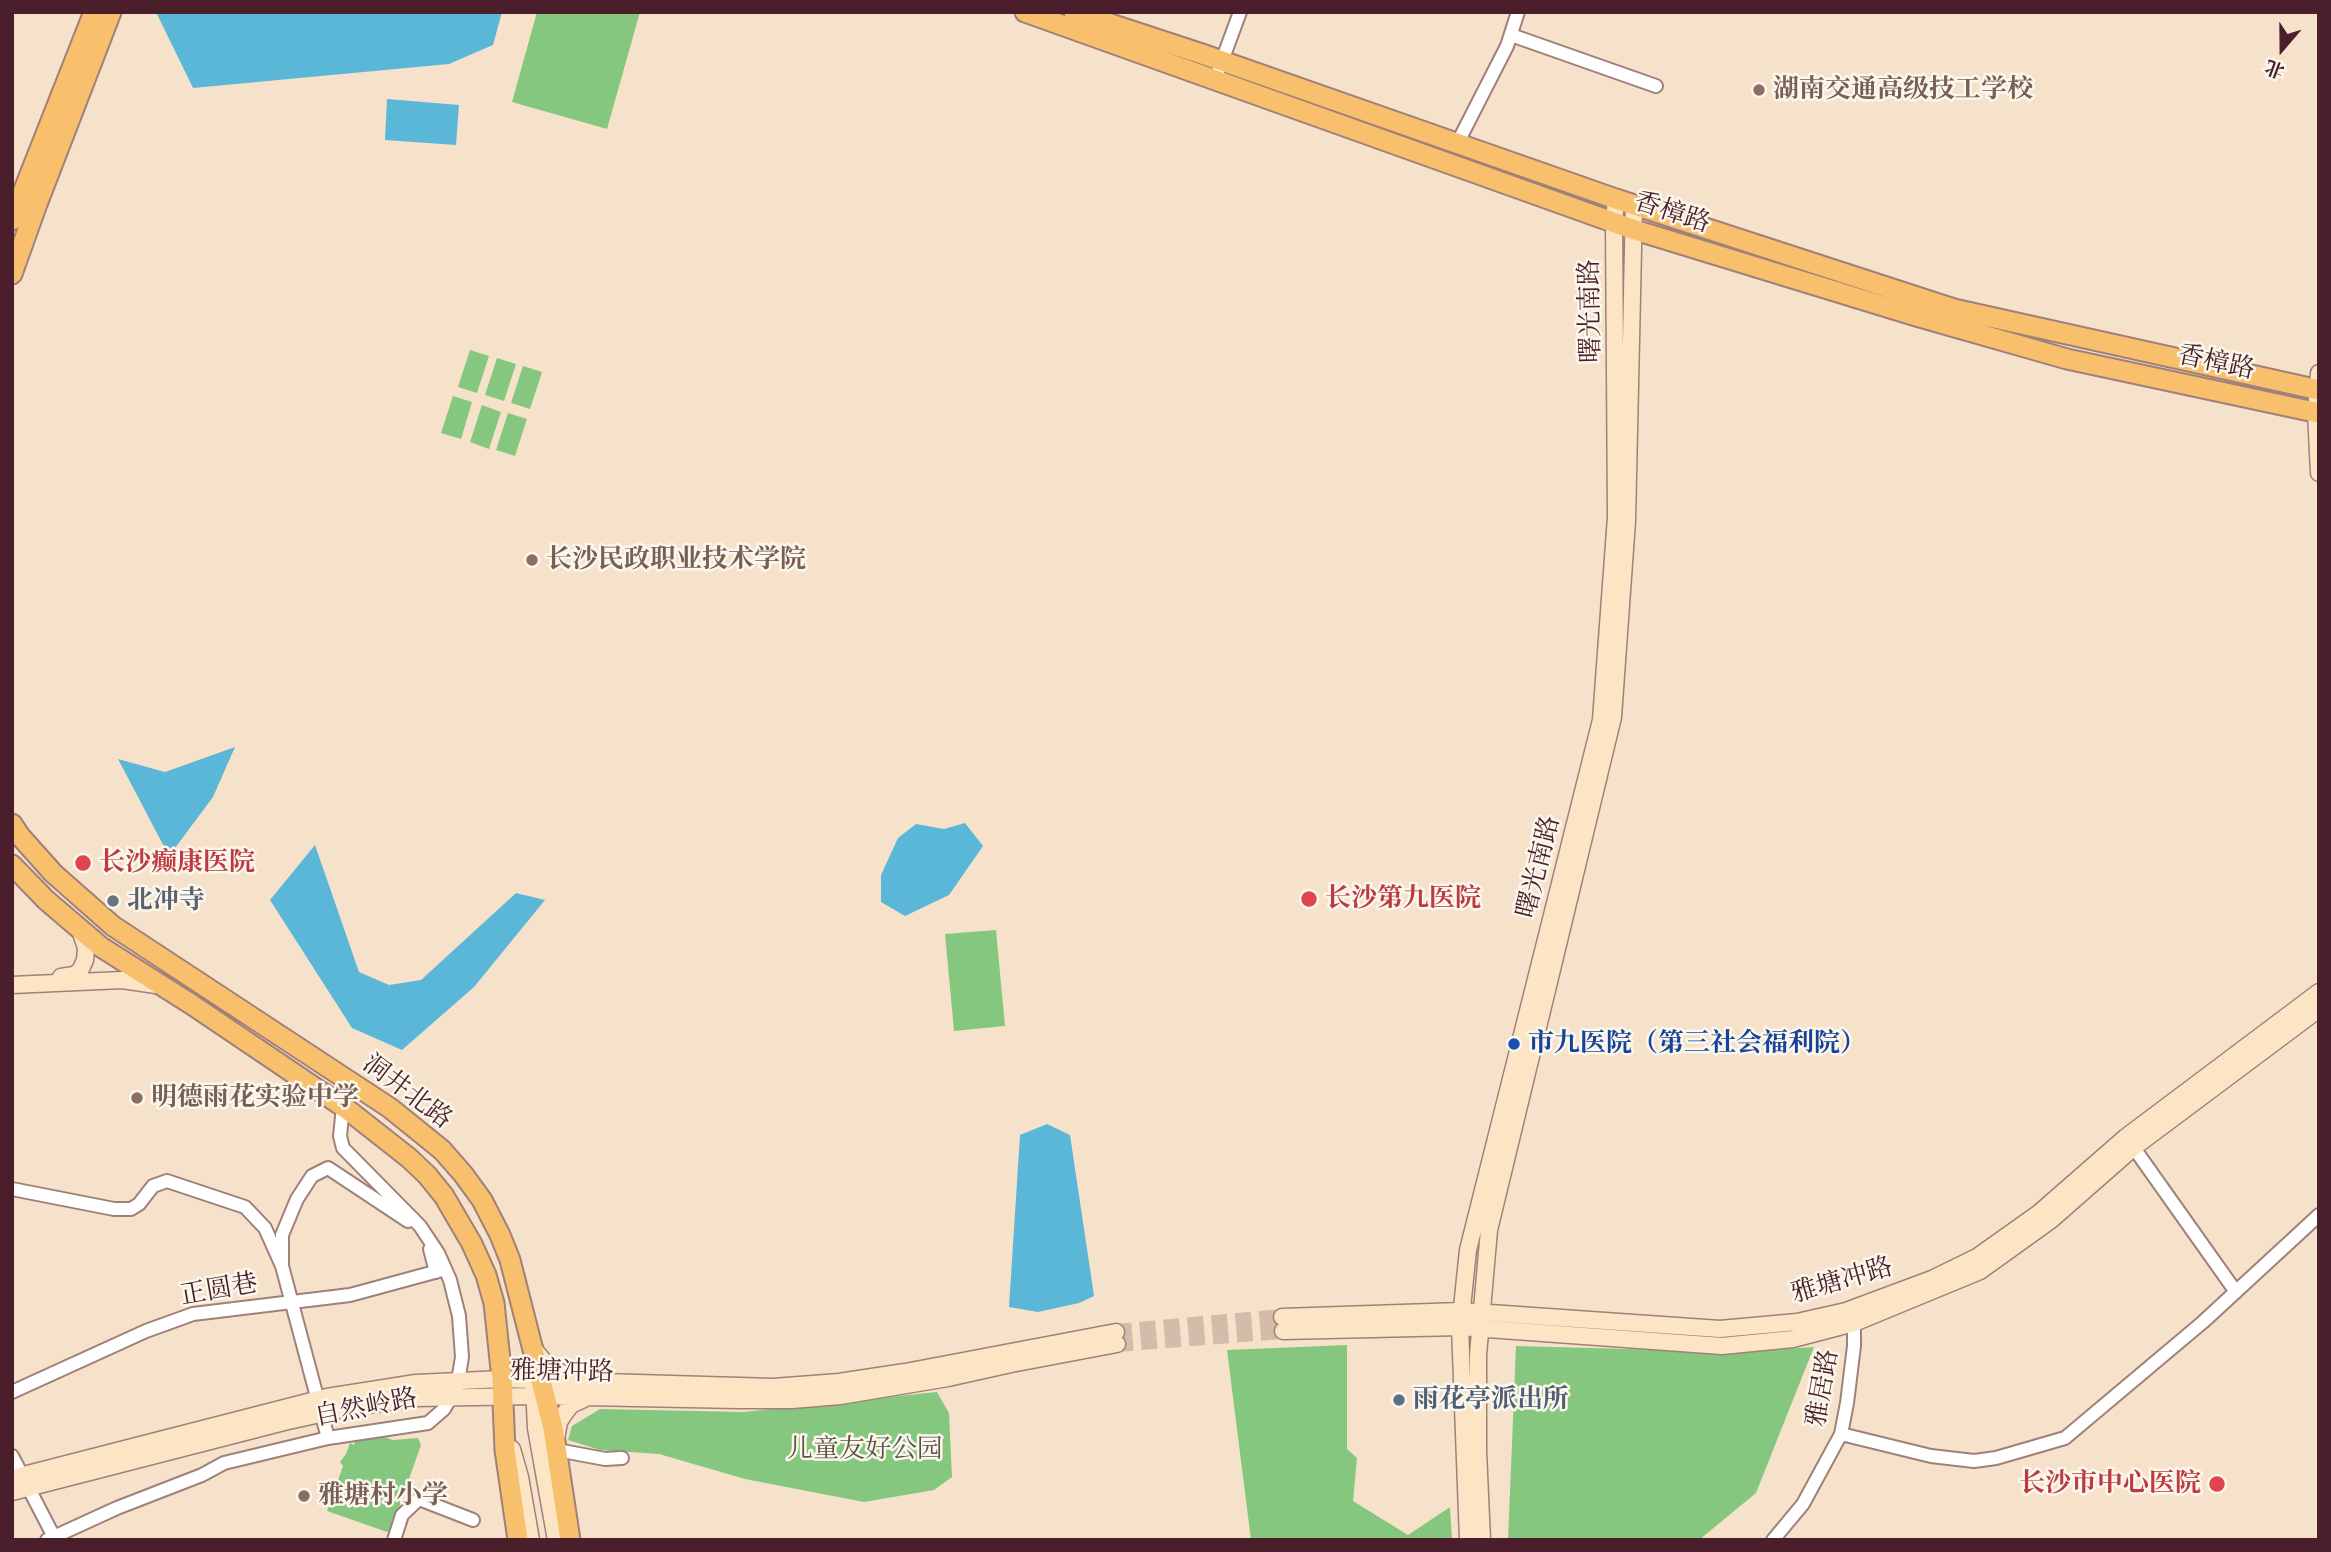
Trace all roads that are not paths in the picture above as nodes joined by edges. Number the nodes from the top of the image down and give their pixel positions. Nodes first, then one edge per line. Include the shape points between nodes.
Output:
1 (93, 12) edge
2 (111, 12) edge
3 (1025, 12) edge
4 (1074, 12) edge
5 (1240, 12) edge
6 (1518, 12) edge
7 (1511, 35) junction
8 (1222, 61) junction
9 (1215, 80) junction
10 (1656, 86) dead end
11 (1457, 144) junction
12 (1625, 202) junction
13 (12, 220) edge
14 (1614, 222) junction
15 (1635, 230) junction
16 (12, 274) edge
17 (2318, 384) edge
18 (2317, 412) edge
19 (2319, 473) edge
20 (12, 824) edge
21 (12, 865) edge
22 (80, 930) junction
23 (12, 979) edge
24 (12, 985) edge
25 (169, 989) junction
26 (2319, 992) edge
27 (2319, 1009) edge
28 (343, 1107) junction
29 (2129, 1142) junction
30 (12, 1189) edge
31 (2319, 1215) edge
32 (282, 1266) junction
33 (441, 1271) junction
34 (2236, 1292) junction
35 (291, 1301) junction
36 (1482, 1311) junction
37 (1850, 1317) junction
38 (1461, 1319) junction
39 (1283, 1324) tunnel mouth
40 (1480, 1328) junction
41 (1116, 1338) tunnel mouth
42 (532, 1346) junction
43 (458, 1381) junction
44 (502, 1387) junction
45 (539, 1389) junction
46 (588, 1389) junction
47 (12, 1392) edge
48 (451, 1397) junction
49 (320, 1406) junction
50 (504, 1423) junction
51 (1841, 1434) junction
52 (328, 1438) junction
53 (556, 1447) junction
54 (12, 1456) edge
55 (622, 1458) dead end
56 (21, 1481) edge
57 (12, 1492) edge
58 (473, 1520) dead end
59 (51, 1539) edge
60 (394, 1540) edge
61 (519, 1540) edge
62 (531, 1540) edge
63 (556, 1540) edge
64 (570, 1540) edge
65 (1468, 1540) edge
66 (1482, 1540) edge
67 (1773, 1540) edge

1 - 13 main road
2 - 16 main road
3 - 9 main road, 香樟路
4 - 8 main road, 香樟路
5 - 8 street
6 - 7 street
7 - 10 street
7 - 11 street
8 - 9 street
8 - 11 main road, 香樟路
9 - 14 main road, 香樟路
11 - 12 main road, 香樟路
12 - 14 street, 曙光南路
12 - 15 street, 曙光南路
12 - 17 main road, 香樟路 via 1954,309
14 - 15 main road, 香樟路
14 - 38 street, 曙光南路 via 1616,517 1601,720 1468,1251
15 - 18 main road, 香樟路 via 2067,359
15 - 36 street, 曙光南路 via 1627,521 1613,717 1489,1230
17 - 18 street
18 - 19 street
20 - 42 main road, 洞井北路 via 53,873 113,926 390,1108 442,1150 482,1200 500,1234
21 - 22 main road, 洞井北路
22 - 23 street via 86,954 80,971 68,977
22 - 25 main road, 洞井北路
24 - 25 street via 122,980
25 - 28 main road, 洞井北路
26 - 29 street, 雅塘冲路
27 - 29 street, 雅塘冲路
28 - 33 street, 自然岭路 via 343,1148 420,1226 438,1253
28 - 44 main road, 洞井北路 via 427,1175 472,1244 494,1303
29 - 34 street
29 - 37 street, 雅塘冲路 via 1977,1257
30 - 32 street via 131,1209 153,1186 167,1181 245,1207 265,1228
31 - 34 street
32 - 33 street via 282,1235 297,1199 312,1176 328,1168 416,1226
32 - 35 street
33 - 35 street, 正圆巷 via 350,1295
33 - 43 street, 自然岭路 via 450,1280 459,1316 462,1357
34 - 51 street via 2065,1438 1974,1461 1931,1456
35 - 47 street, 正圆巷 via 193,1314
35 - 49 street
36 - 37 street, 雅塘冲路 via 1720,1329
36 - 38 street, 雅塘冲路
36 - 40 street, 曙光南路
37 - 40 street, 雅塘冲路 via 1793,1339 1722,1346
37 - 51 street, 雅居路 via 1850,1381
38 - 39 street, 雅塘冲路
38 - 40 street, 雅塘冲路
38 - 65 street, 曙光南路
40 - 66 street, 曙光南路
41 - 46 street, 雅塘冲路 via 839,1382
42 - 45 main road, 洞井北路
42 - 46 street via 553,1370
43 - 44 street, 雅塘冲路
43 - 48 street, 自然岭路
43 - 49 street, 雅塘冲路 via 416,1383
44 - 45 street, 雅塘冲路
44 - 48 street, 雅塘冲路
44 - 50 main road, 洞井北路
45 - 46 street, 雅塘冲路
45 - 53 main road, 洞井北路
45 - 63 street via 536,1428
46 - 53 street via 559,1422
48 - 49 street, 雅塘冲路 via 347,1408
48 - 52 street, 自然岭路 via 428,1423
49 - 52 street
49 - 56 street, 雅塘冲路
50 - 61 main road, 洞井北路
50 - 62 street
51 - 67 street, 雅居路 via 1803,1504
52 - 59 street, 自然岭路 via 224,1463
53 - 55 street via 605,1459
53 - 64 main road, 洞井北路
54 - 56 street
56 - 57 street, 雅塘冲路
56 - 59 street
58 - 60 street via 419,1499 402,1516

